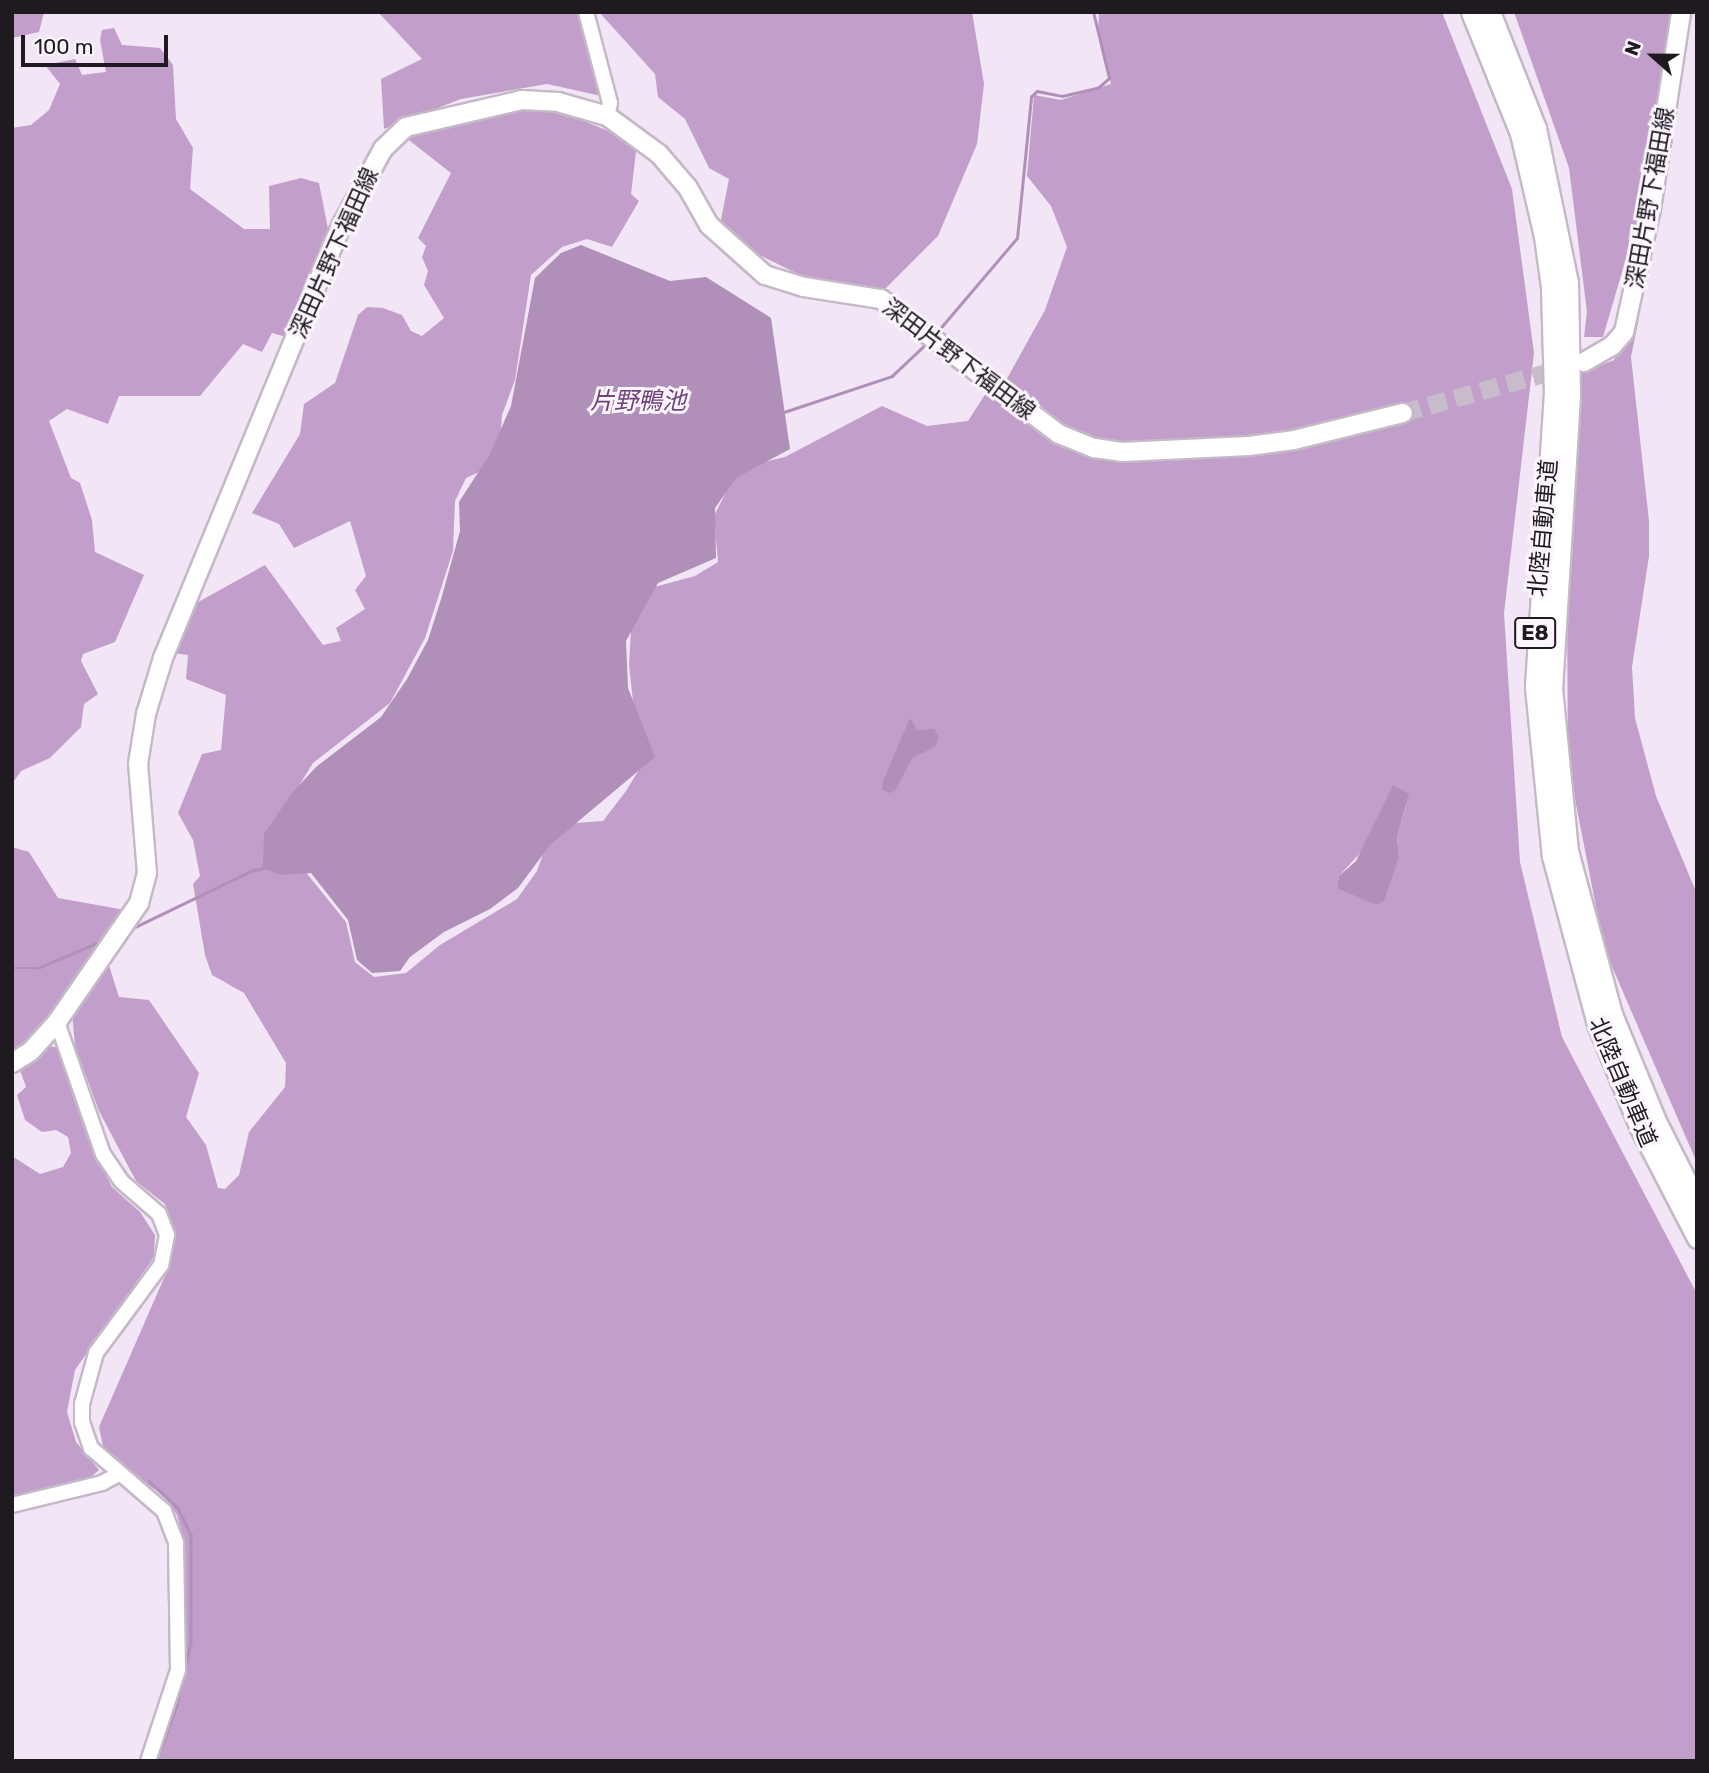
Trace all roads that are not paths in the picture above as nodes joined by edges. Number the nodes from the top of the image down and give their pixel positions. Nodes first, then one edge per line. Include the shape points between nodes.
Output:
1 (586, 12) edge
2 (1471, 12) edge
3 (1490, 12) edge
4 (1681, 12) edge
5 (607, 116) junction
6 (1584, 362) tunnel mouth
7 (1403, 412) tunnel mouth
8 (57, 1022) junction
9 (12, 1063) edge
10 (1697, 1202) edge
11 (1697, 1238) edge
12 (119, 1474) junction
13 (12, 1506) edge
14 (148, 1761) edge

1 - 5 street via 610,103
2 - 11 highway, 北陸自動車道 / E8 via 1520,133 1551,287 1553,392 1535,687 1552,856 1597,1024 1639,1126
3 - 10 highway, 北陸自動車道 / E8 via 1536,128 1568,282 1570,396 1552,688 1568,851 1612,1014 1656,1121
4 - 6 main road, 深田片野下福田線 via 1651,209 1624,332 1612,346
5 - 7 main road, 深田片野下福田線 via 659,154 688,188 709,225 765,275 804,287 881,299 1074,441 1122,452 1233,447 1294,440
5 - 8 main road, 深田片野下福田線 via 558,102 501,103 406,127 383,149 341,226 163,658 146,714 138,764 147,873 139,902
8 - 9 main road, 深田片野下福田線 via 31,1051
8 - 12 street via 103,1154 121,1181 159,1214 167,1235 161,1265 96,1353 84,1389 82,1422 91,1448
12 - 13 street via 102,1483
12 - 14 street via 164,1511 176,1543 177,1670

